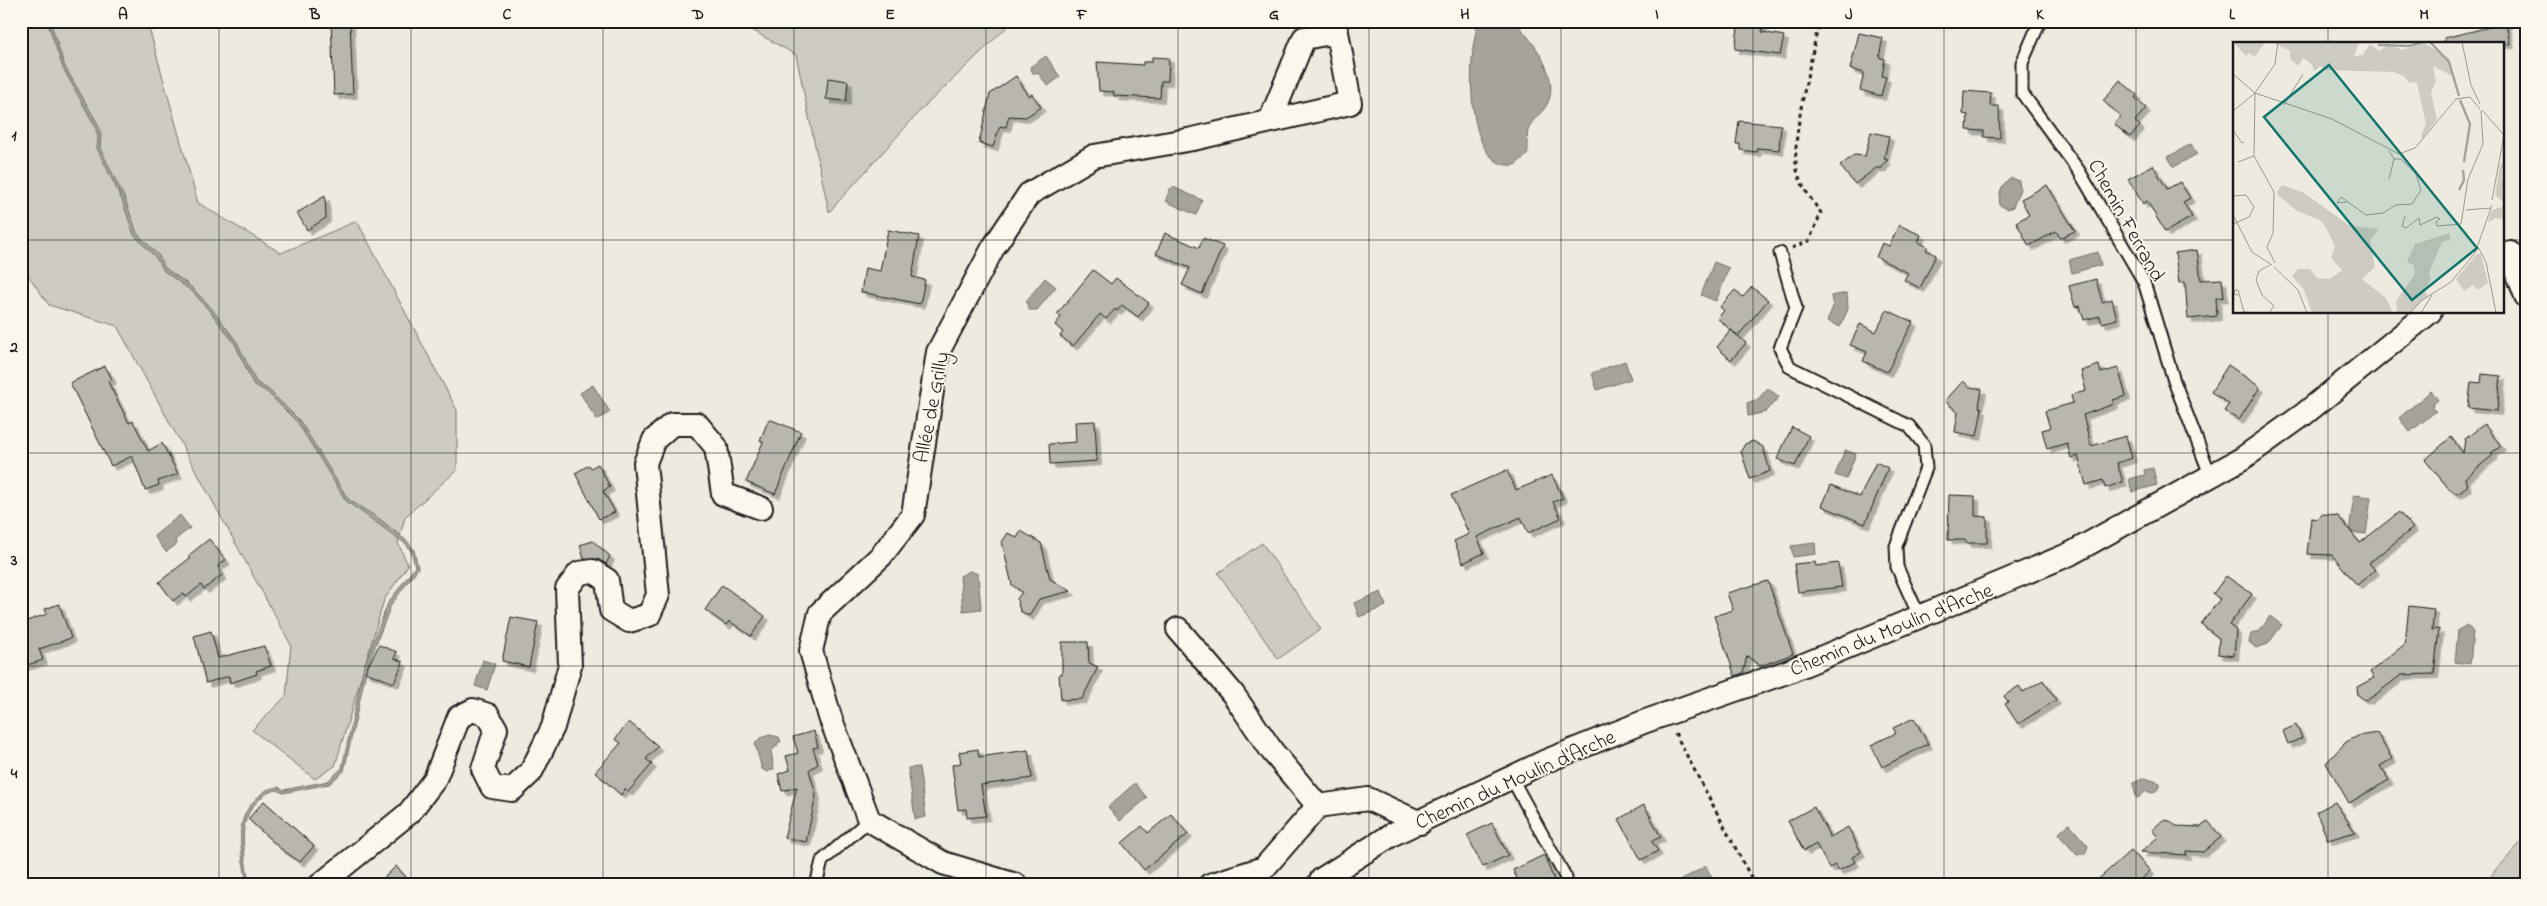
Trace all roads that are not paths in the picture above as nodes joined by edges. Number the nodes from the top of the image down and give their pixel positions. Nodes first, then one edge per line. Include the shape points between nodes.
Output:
1 (2040, 21) edge
2 (1270, 121) dead end
3 (2513, 251) edge
4 (1780, 253) road end
5 (2526, 296) edge
6 (2428, 314) edge
7 (2211, 477) junction
8 (761, 508) dead end
9 (1920, 618) junction
10 (1178, 629) dead end
11 (1512, 778) junction
12 (1318, 806) junction
13 (869, 820) junction
14 (1420, 822) junction
15 (1566, 878) dead end
16 (320, 885) edge
17 (816, 885) edge
18 (1016, 885) edge
19 (1210, 885) edge
20 (1318, 885) edge

1 - 7 lane, Chemin Ferrand via 2022,63 2022,93 2079,171 2144,282 2174,381
2 - 13 street, Allée de Grilly via 1193,139 1094,156 1029,194 993,248 938,352 913,514 881,556 820,613 811,651 830,717
3 - 5 street
4 - 9 lane via 1796,308 1780,348 1790,367 1909,426 1924,445 1926,468 1896,546 1897,567
6 - 7 street, Chemin du Moulin d'Arche via 2303,415
7 - 9 street, Chemin du Moulin d'Arche via 2070,554
8 - 16 street via 723,494 716,447 697,424 672,424 654,440 646,462 658,595 650,615 629,621 611,610 607,580 592,571 579,573 567,589 570,665 553,727 531,772 512,790 492,787 483,769 496,729 488,714 474,710 460,717 435,779 408,813
9 - 11 street, Chemin du Moulin d'Arche via 1787,672 1591,742
10 - 12 street via 1233,694 1272,750
11 - 14 street, Chemin du Moulin d'Arche
11 - 15 lane
12 - 14 street via 1368,799
12 - 19 street via 1264,868
13 - 17 lane via 822,861
13 - 18 street via 943,863
14 - 20 street, Chemin du Moulin d'Arche via 1374,844

